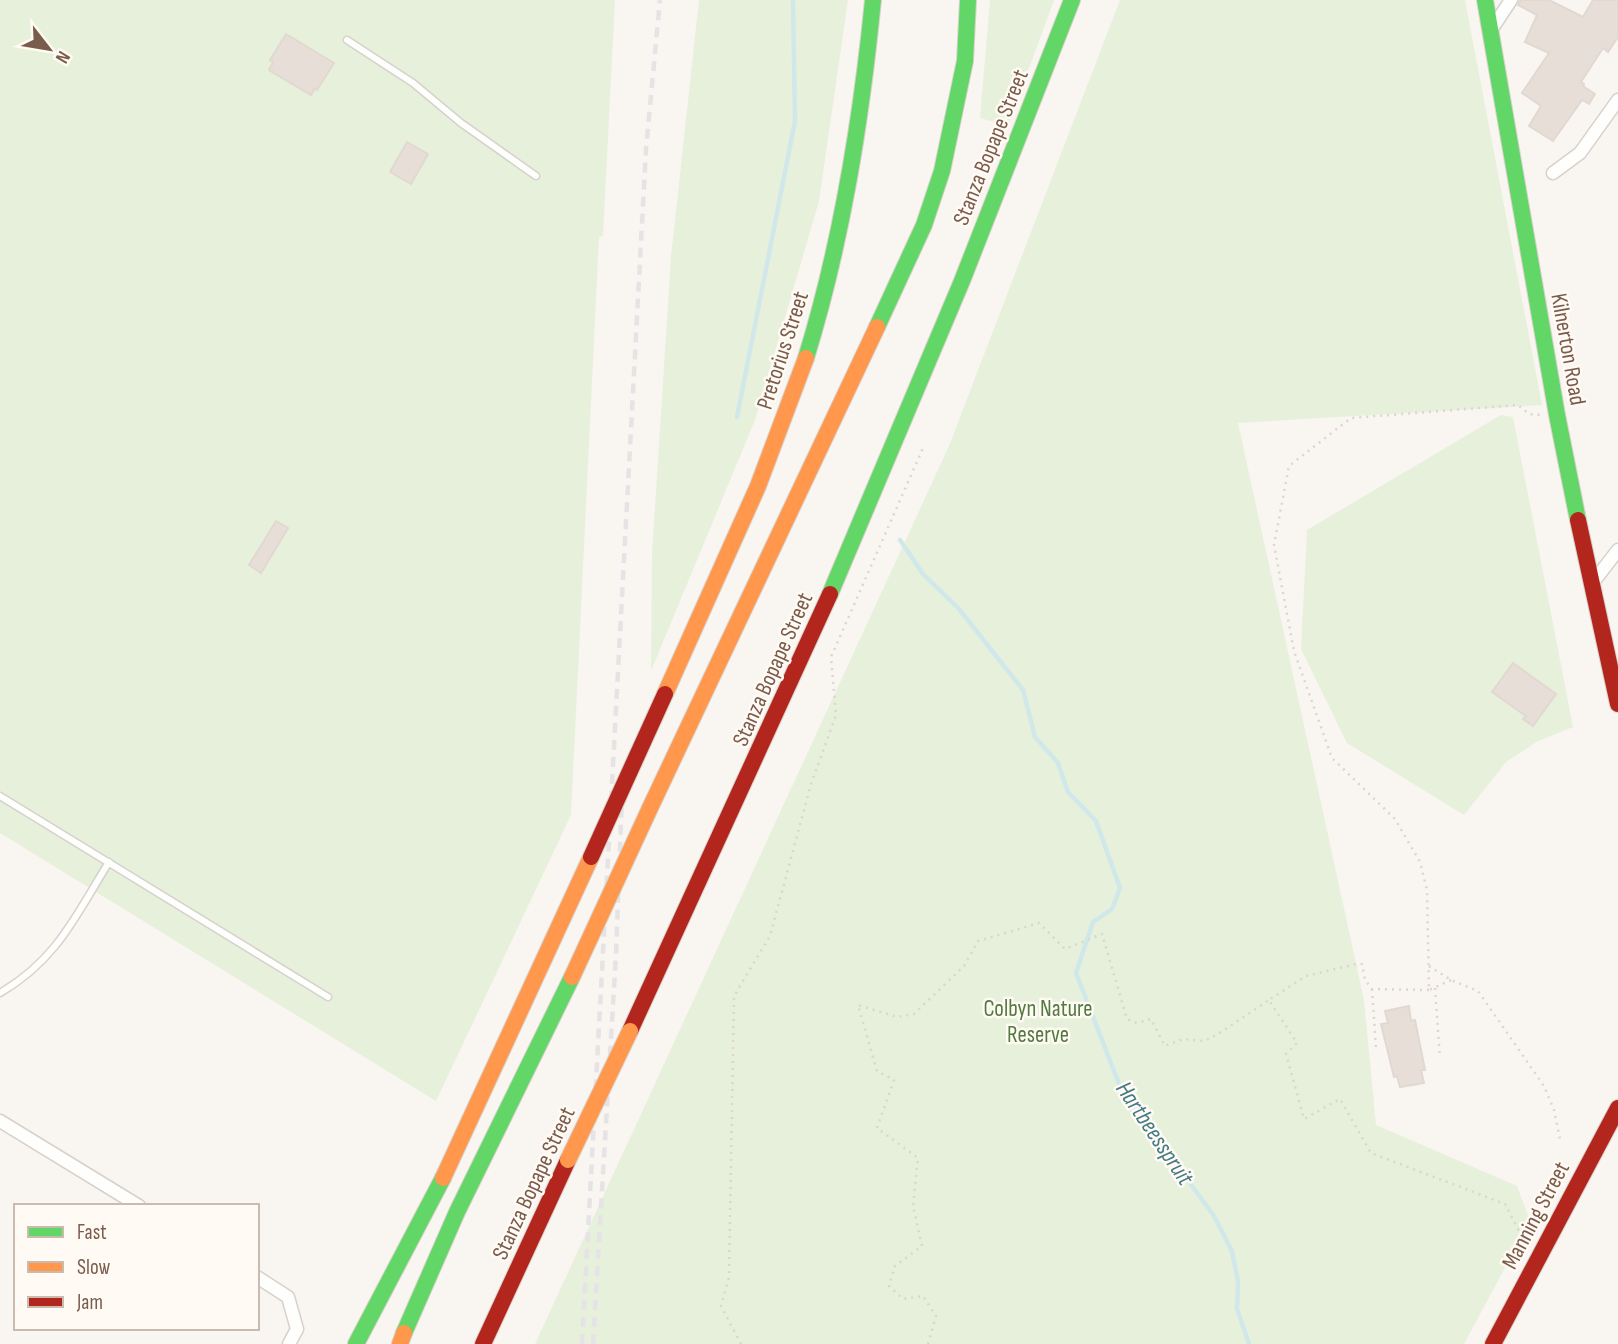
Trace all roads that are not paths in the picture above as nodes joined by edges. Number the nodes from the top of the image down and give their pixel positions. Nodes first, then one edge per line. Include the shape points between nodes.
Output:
1 (873, 0) edge
2 (968, 0) edge
3 (1072, 0) edge
4 (1485, 0) edge
5 (1511, 0) edge
6 (1491, 30) junction
7 (347, 40) dead end
8 (1618, 100) edge
9 (1553, 173) dead end
10 (536, 177) dead end
11 (1618, 550) edge
12 (1591, 585) junction
13 (1618, 704) edge
14 (0, 796) edge
15 (109, 862) junction
16 (0, 993) edge
17 (328, 997) dead end
18 (1618, 1108) edge
19 (0, 1121) edge
20 (443, 1178) junction
21 (136, 1204) edge
22 (259, 1278) edge
23 (402, 1340) edge
24 (289, 1344) edge
25 (356, 1344) edge
26 (370, 1344) edge
27 (483, 1344) edge
28 (1493, 1344) edge

1 - 20 main road, Pretorius Street, bridge via 850,179 830,274 774,449 738,537
2 - 23 main road, bridge via 957,108 943,171 924,225 457,1212
3 - 27 main road, Stanza Bopape Street, bridge via 880,477 767,736
4 - 6 main road, Kilnerton Road
5 - 6 street
6 - 12 main road, Kilnerton Road
7 - 10 lane via 413,83
8 - 9 street via 1580,153
11 - 12 street
12 - 13 main road, Kilnerton Road
14 - 15 lane
15 - 16 lane via 49,956
15 - 17 lane
18 - 28 main road, Manning Street
19 - 21 street
20 - 25 main road
20 - 26 main road
22 - 24 street via 288,1297 297,1329

